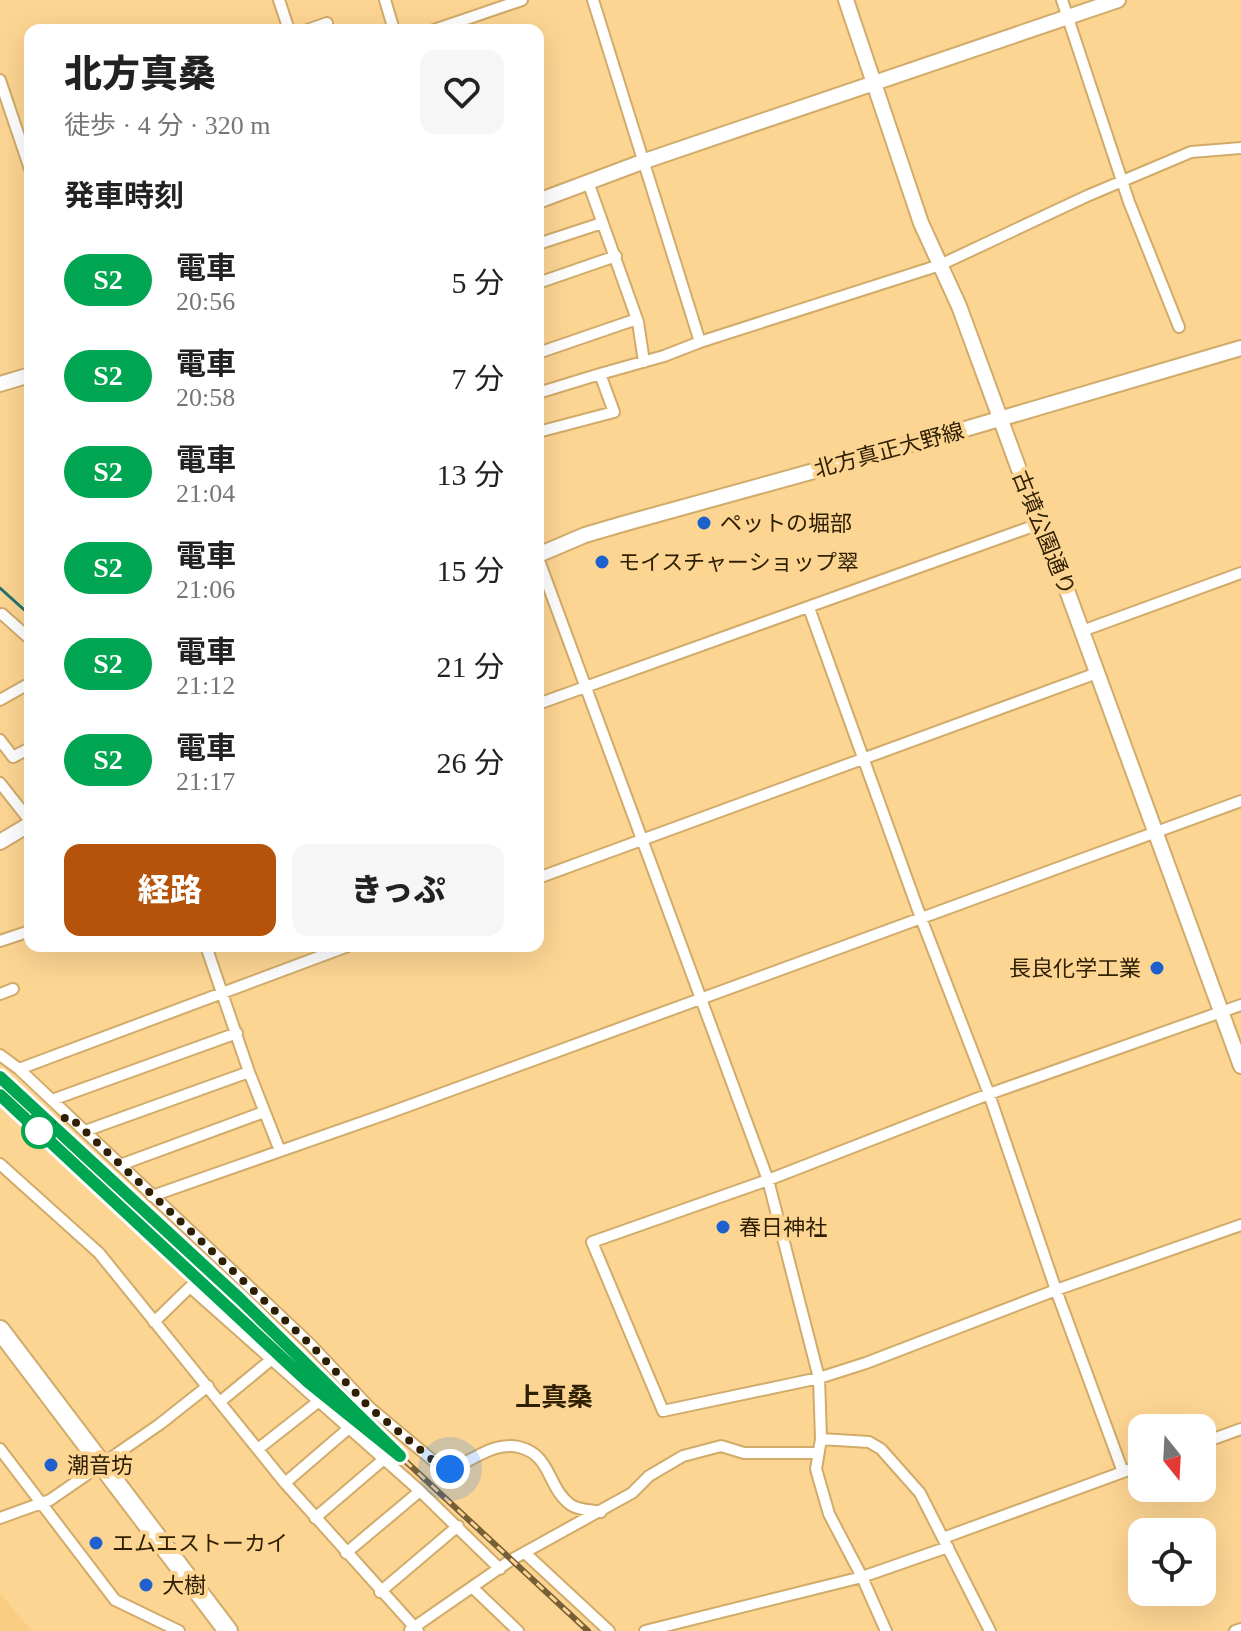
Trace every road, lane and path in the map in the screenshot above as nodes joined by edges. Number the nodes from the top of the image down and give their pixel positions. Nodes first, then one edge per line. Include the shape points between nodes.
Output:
1 (279, 0) edge
2 (385, 0) edge
3 (522, 0) edge
4 (593, 0) edge
5 (846, 0) edge
6 (1062, 0) edge
7 (1118, 0) edge
8 (1067, 17) junction
9 (327, 23) dead end
10 (287, 24) edge
11 (324, 24) edge
12 (392, 24) edge
13 (452, 24) edge
14 (0, 80) edge
15 (873, 84) junction
16 (1241, 148) edge
17 (24, 150) edge
18 (642, 162) junction
19 (1122, 180) junction
20 (588, 182) junction
21 (544, 199) edge
22 (602, 223) junction
23 (544, 242) edge
24 (616, 256) junction
25 (940, 265) junction
26 (544, 281) edge
27 (637, 319) junction
28 (1179, 327) dead end
29 (700, 342) junction
30 (1241, 348) edge
31 (544, 351) edge
32 (644, 362) junction
33 (600, 374) junction
34 (24, 377) edge
35 (0, 384) edge
36 (544, 391) edge
37 (1000, 419) junction
38 (544, 430) edge
39 (1039, 524) junction
40 (544, 553) edge
41 (544, 573) edge
42 (1241, 573) edge
43 (809, 608) junction
44 (2, 614) edge
45 (1082, 631) junction
46 (24, 634) edge
47 (1097, 673) junction
48 (24, 686) edge
49 (585, 688) junction
50 (0, 700) edge
51 (544, 702) edge
52 (0, 740) edge
53 (24, 751) edge
54 (864, 759) junction
55 (0, 783) edge
56 (1241, 801) edge
57 (24, 814) edge
58 (24, 826) edge
59 (1157, 833) junction
60 (642, 840) junction
61 (0, 842) edge
62 (544, 876) edge
63 (921, 918) junction
64 (24, 933) edge
65 (0, 941) edge
66 (208, 952) edge
67 (331, 952) edge
68 (13, 989) dead end
69 (223, 991) junction
70 (0, 994) edge
71 (699, 999) junction
72 (1241, 1005) edge
73 (1221, 1012) junction
74 (237, 1033) junction
75 (0, 1055) edge
76 (1241, 1066) edge
77 (19, 1069) junction
78 (249, 1072) junction
79 (989, 1094) junction
80 (52, 1100) junction
81 (264, 1112) junction
82 (85, 1131) junction
83 (280, 1151) junction
84 (0, 1164) edge
85 (120, 1165) junction
86 (768, 1180) junction
87 (152, 1196) junction
88 (1241, 1225) edge
89 (1056, 1290) junction
90 (154, 1322) junction
91 (0, 1330) edge
92 (0, 1348) edge
93 (272, 1359) junction
94 (819, 1378) junction
95 (208, 1386) junction
96 (221, 1401) junction
97 (319, 1401) junction
98 (349, 1428) junction
99 (1241, 1429) edge
100 (1216, 1438) edge
101 (821, 1439) junction
102 (0, 1449) edge
103 (258, 1449) junction
104 (817, 1453) junction
105 (384, 1459) junction
106 (96, 1466) junction
107 (1128, 1470) edge
108 (1123, 1472) junction
109 (285, 1483) junction
110 (420, 1491) junction
111 (41, 1504) junction
112 (601, 1512) junction
113 (0, 1518) edge
114 (315, 1518) junction
115 (458, 1526) junction
116 (945, 1542) junction
117 (346, 1553) junction
118 (525, 1553) junction
119 (500, 1569) junction
120 (862, 1577) junction
121 (472, 1587) junction
122 (380, 1592) junction
123 (1241, 1629) edge
124 (414, 1630) edge
125 (179, 1631) edge
126 (214, 1631) edge
127 (228, 1631) edge
128 (518, 1631) edge
129 (609, 1631) edge
130 (645, 1631) edge
131 (886, 1631) edge
132 (990, 1631) edge
133 (1235, 1631) edge

1 - 10 street
2 - 12 street
3 - 13 street
4 - 18 street
5 - 15 street, 古墳公園通り
6 - 8 street
7 - 8 street
8 - 15 street
8 - 19 street
9 - 11 street
14 - 17 street
15 - 18 street
15 - 25 street, 古墳公園通り
16 - 19 street via 1191,152
18 - 20 street
18 - 29 street
19 - 25 street
19 - 28 street
20 - 21 street
20 - 22 street
22 - 23 street
22 - 24 street
24 - 26 street
24 - 27 street
25 - 29 street
25 - 37 street, 古墳公園通り
27 - 31 street
27 - 32 street
29 - 32 street
30 - 37 street, 北方真正大野線
32 - 33 street
33 - 36 street
33 - 38 street via 614,412
34 - 35 street
37 - 39 street, 古墳公園通り
37 - 40 street, 北方真正大野線 via 585,535
39 - 43 street
39 - 45 street, 古墳公園通り
41 - 49 street
42 - 45 street
43 - 49 street
43 - 54 street
44 - 46 street
45 - 47 street, 古墳公園通り
47 - 54 street
47 - 59 street, 古墳公園通り
48 - 50 street
49 - 51 street
49 - 60 street
52 - 53 street via 13,757
54 - 60 street
54 - 63 street
55 - 57 street
56 - 59 street
58 - 61 street
59 - 63 street
59 - 73 street, 古墳公園通り
60 - 62 street
60 - 71 street
63 - 71 street
63 - 79 street
64 - 65 street
66 - 69 street
67 - 69 street
68 - 70 street
69 - 74 street
69 - 77 street
71 - 83 street
71 - 86 street
72 - 73 street
73 - 76 street, 古墳公園通り
73 - 79 street
74 - 78 street
74 - 80 street
75 - 77 street
77 - 80 street
78 - 81 street
78 - 82 street
79 - 86 street
79 - 89 street
80 - 82 street
81 - 83 street
81 - 85 street
82 - 85 street
83 - 87 street
84 - 90 street via 99,1253
85 - 87 street
86 - 94 street
86 - 94 street via 592,1242 663,1411
87 - 112 street via 311,1345 369,1407 442,1468 491,1448 517,1447 537,1454 572,1507
88 - 89 street
89 - 94 street
89 - 108 street
90 - 93 street via 190,1287
90 - 95 street
91 - 106 highway
92 - 106 highway
93 - 96 street
93 - 97 street
94 - 101 street
95 - 96 street
95 - 106 street
96 - 103 street
97 - 98 street
97 - 103 street
98 - 105 street
98 - 109 street
99 - 100 street
101 - 104 street
101 - 116 street via 869,1442 881,1449 920,1493
102 - 111 street
103 - 109 street
104 - 112 street via 704,1449 649,1476
104 - 120 street via 816,1469 829,1514
105 - 110 street
105 - 114 street
106 - 111 street
106 - 126 highway
106 - 127 highway
107 - 108 street
108 - 116 street
109 - 114 street
110 - 115 street
110 - 117 street
111 - 113 street
111 - 125 street via 115,1600
112 - 118 street
114 - 117 street
115 - 119 street
115 - 122 street
116 - 120 street
116 - 132 street
117 - 122 street
118 - 119 street
118 - 129 street
119 - 121 street
120 - 130 street
120 - 131 street
121 - 124 street
121 - 128 street
122 - 124 street
123 - 133 street

